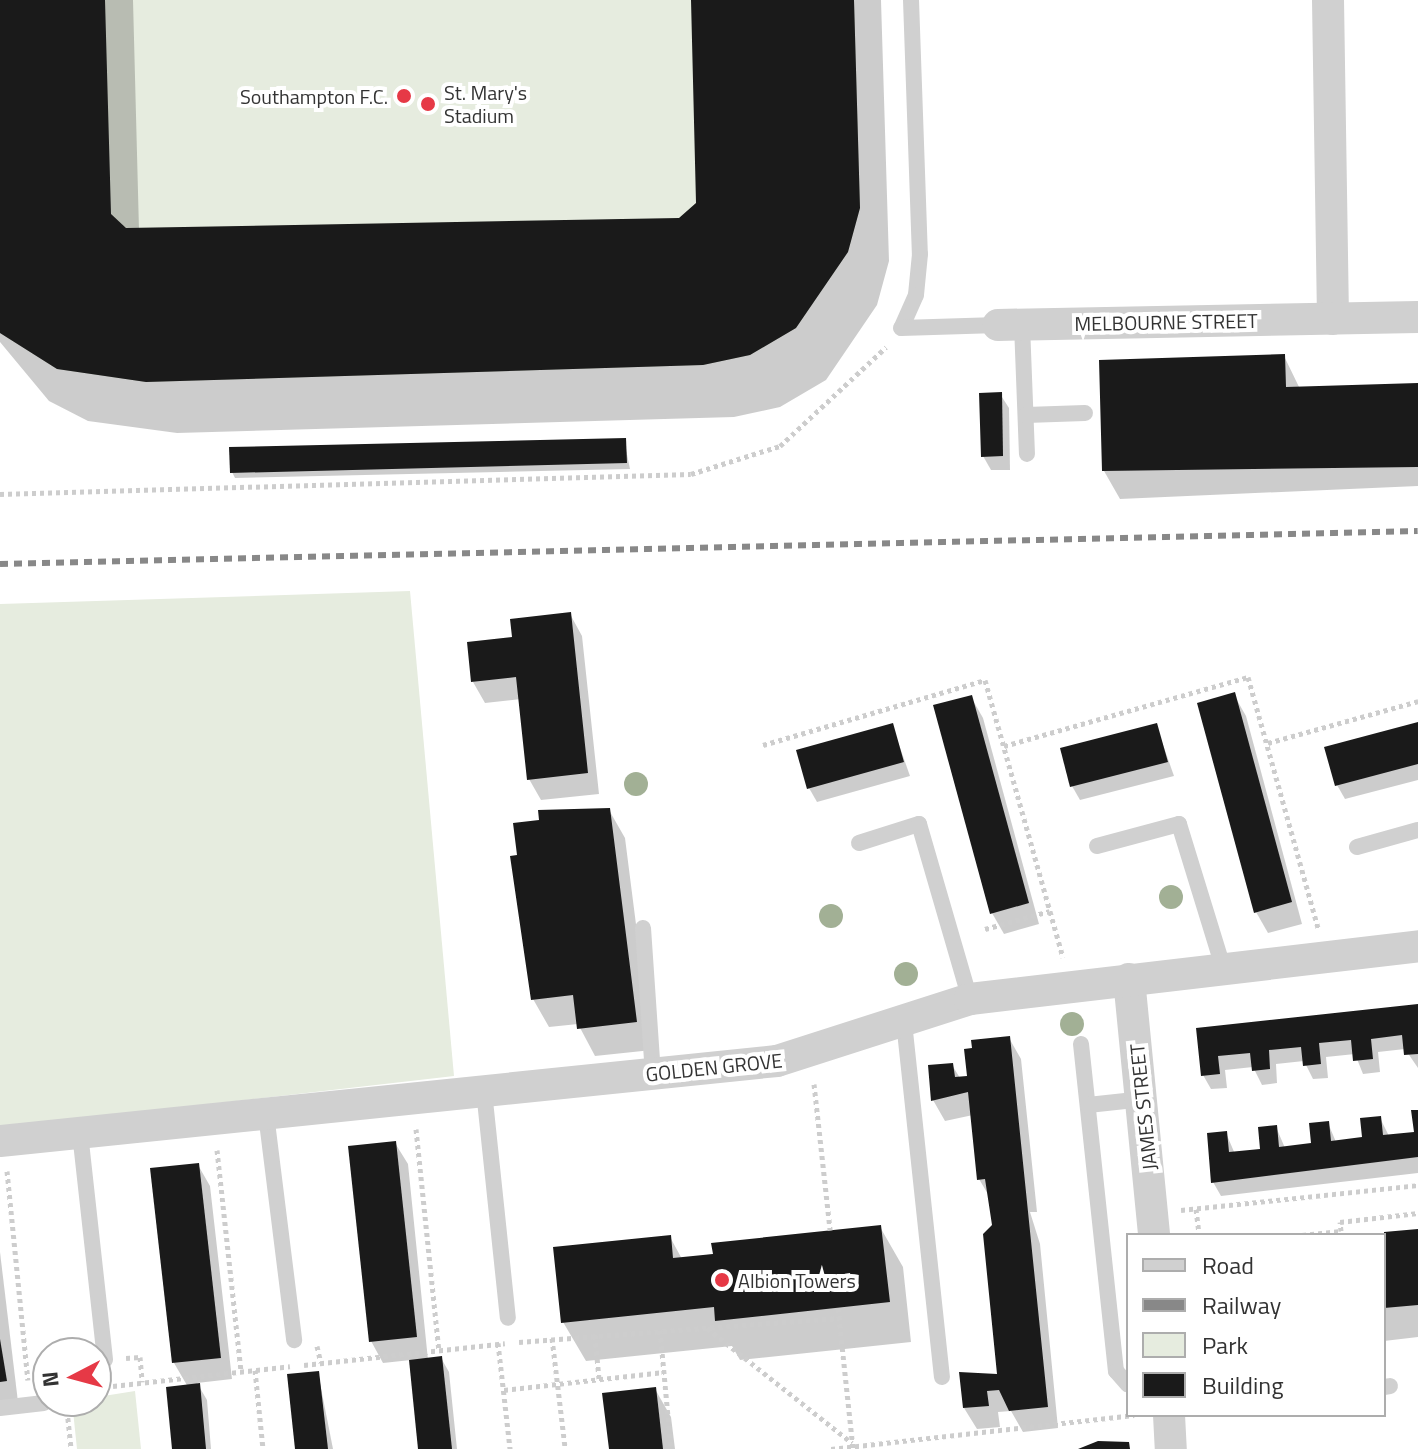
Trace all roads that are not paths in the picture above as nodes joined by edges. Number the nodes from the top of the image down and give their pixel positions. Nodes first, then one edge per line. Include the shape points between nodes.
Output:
1 (911, 0) edge
2 (1328, 0) edge
3 (1418, 317) edge
4 (1333, 319) junction
5 (1010, 325) junction
6 (1085, 413) dead end
7 (1026, 415) junction
8 (1027, 454) dead end
9 (1418, 830) edge
10 (859, 843) dead end
11 (1097, 846) dead end
12 (1357, 847) dead end
13 (643, 928) dead end
14 (1418, 946) edge
15 (1223, 967) junction
16 (1129, 979) junction
17 (970, 999) junction
18 (904, 1022) junction
19 (1081, 1044) dead end
20 (653, 1074) junction
21 (484, 1091) junction
22 (1144, 1099) junction
23 (1088, 1105) junction
24 (266, 1114) junction
25 (80, 1133) junction
26 (2, 1141) edge
27 (1153, 1224) edge
28 (508, 1318) road end
29 (102, 1337) edge
30 (294, 1340) dead end
31 (942, 1377) dead end
32 (1126, 1383) edge
33 (32, 1405) edge
34 (0, 1408) edge
35 (1169, 1417) edge
36 (1171, 1449) edge

1 - 5 lane via 920,254 916,295 901,328
2 - 4 street
3 - 4 street, MELBOURNE STREET
4 - 5 street, MELBOURNE STREET
5 - 7 lane
6 - 7 lane
7 - 8 lane
9 - 12 lane
10 - 17 lane via 919,824
11 - 15 lane via 1179,824
13 - 20 lane
14 - 15 street, GOLDEN GROVE
15 - 16 street, GOLDEN GROVE
16 - 17 street, GOLDEN GROVE
16 - 22 street, JAMES STREET
17 - 18 street, GOLDEN GROVE
18 - 20 street, GOLDEN GROVE via 811,1055
18 - 31 lane
19 - 23 lane
20 - 21 street, GOLDEN GROVE
21 - 24 street, GOLDEN GROVE
21 - 28 lane
22 - 23 lane
22 - 27 street, JAMES STREET
23 - 32 lane via 1116,1371
24 - 25 street, GOLDEN GROVE
24 - 30 lane
25 - 26 street, GOLDEN GROVE
25 - 29 lane
33 - 34 lane
35 - 36 street

